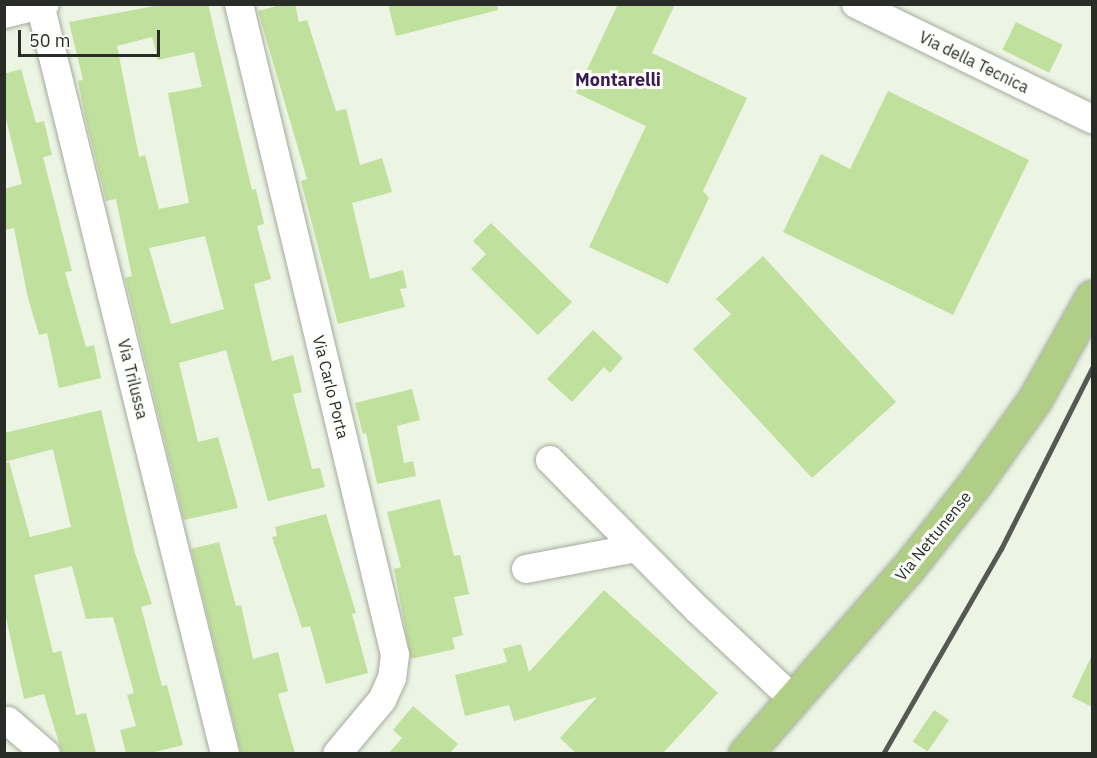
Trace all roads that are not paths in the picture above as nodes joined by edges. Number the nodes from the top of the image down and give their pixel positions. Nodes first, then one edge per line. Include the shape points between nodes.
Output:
1 (239, 4) edge
2 (856, 4) edge
3 (42, 5) edge
4 (4, 14) edge
5 (1092, 119) edge
6 (1092, 297) edge
7 (550, 460) dead end
8 (636, 548) junction
9 (526, 569) dead end
10 (793, 699) junction
11 (6, 713) edge
12 (16, 753) edge
13 (46, 753) edge
14 (225, 753) edge
15 (337, 753) edge
16 (745, 753) edge

1 - 15 street, Via Carlo Porta via 395,655 392,678 382,700
2 - 5 street, Via della Tecnica
3 - 4 street
3 - 14 street, Via Trilussa
6 - 10 main road, Via Nettunense via 1058,362 976,482 908,568
7 - 8 street
8 - 9 street
8 - 10 street
10 - 16 main road, Via Nettunense
11 - 12 street
11 - 13 street

